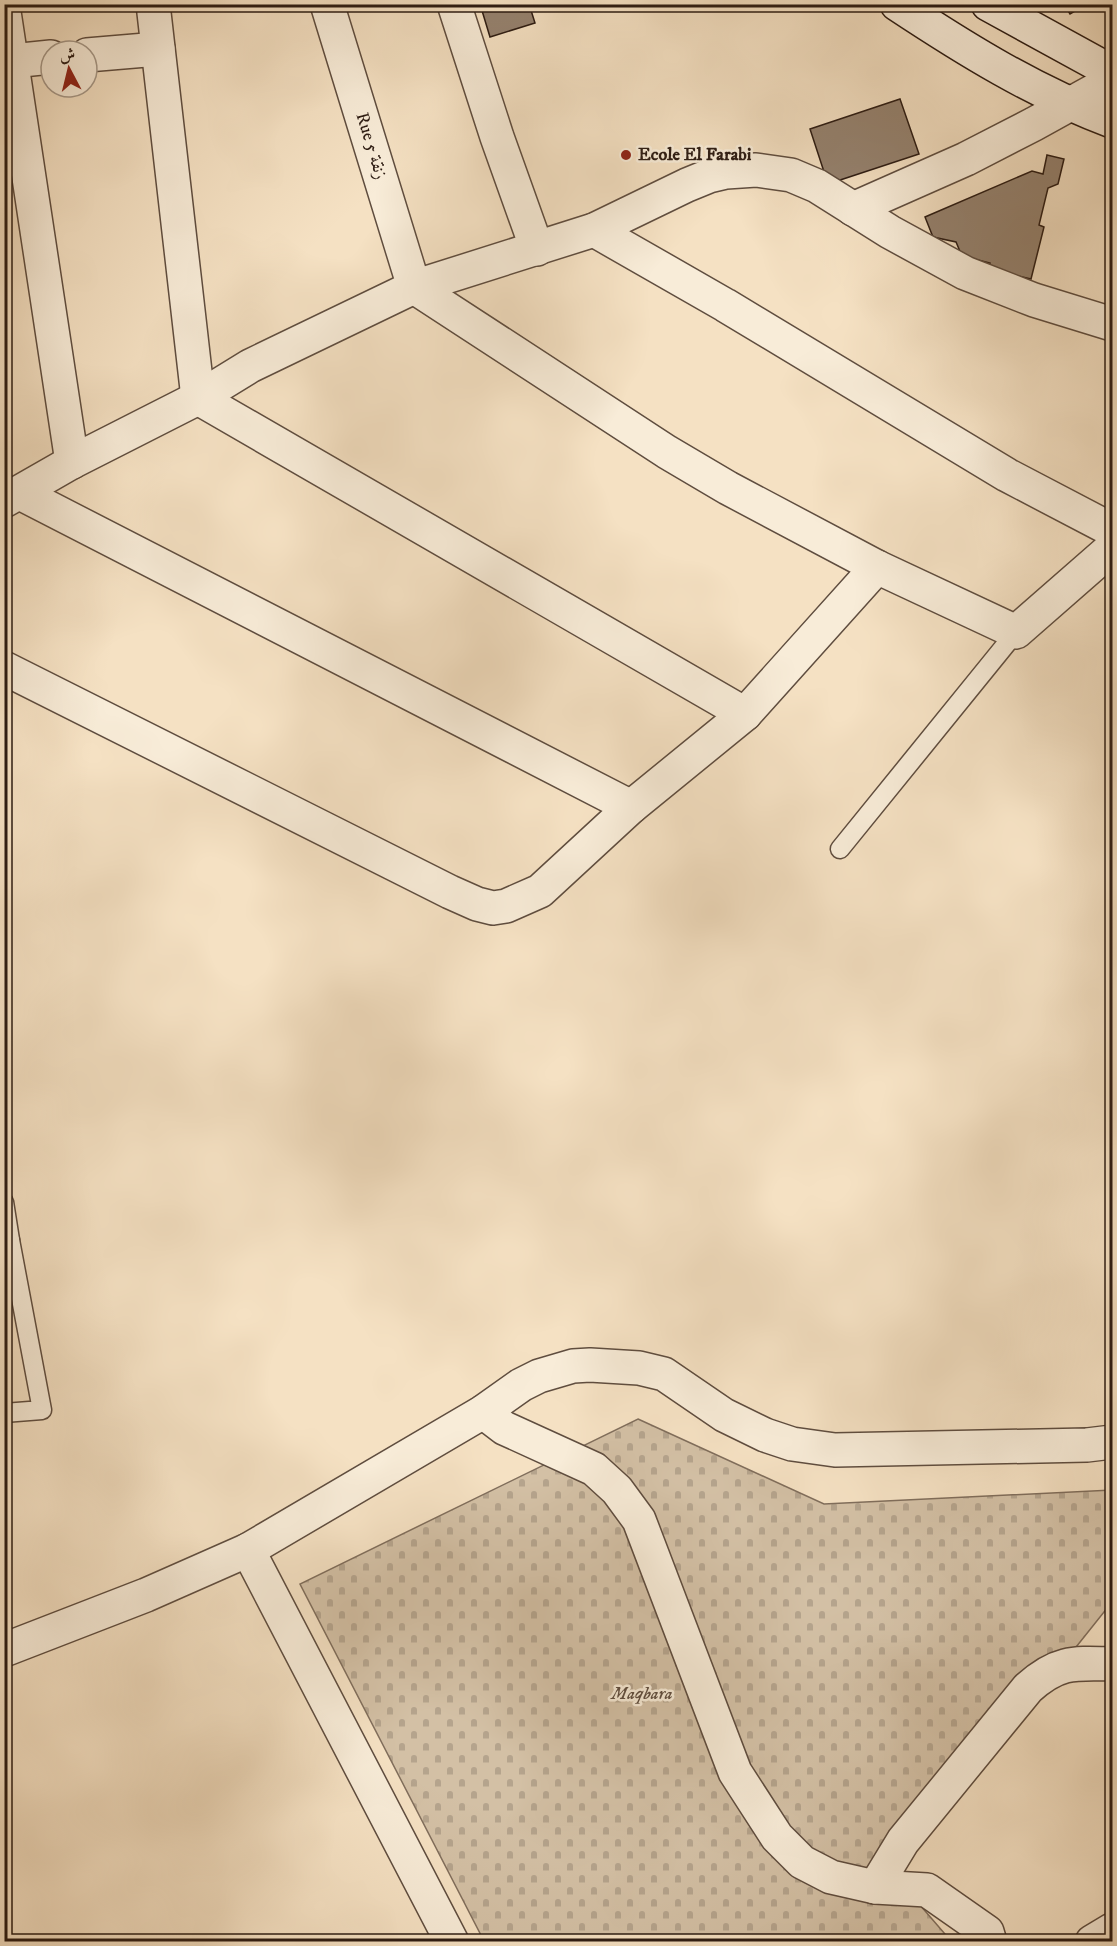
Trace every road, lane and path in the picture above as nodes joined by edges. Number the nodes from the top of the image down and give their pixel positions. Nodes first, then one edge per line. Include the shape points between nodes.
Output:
1 (153, 4) edge
2 (327, 4) edge
3 (454, 4) edge
4 (897, 4) edge
5 (988, 4) edge
6 (4, 12) edge
7 (158, 49) junction
8 (99, 53) edge
9 (39, 58) edge
10 (12, 61) junction
11 (1113, 72) edge
12 (1113, 81) edge
13 (1070, 105) junction
14 (1113, 121) edge
15 (854, 208) junction
16 (594, 230) junction
17 (537, 249) junction
18 (414, 287) junction
19 (1113, 324) edge
20 (198, 398) junction
21 (72, 462) junction
22 (12, 497) edge
23 (1113, 530) edge
24 (1113, 548) edge
25 (877, 567) junction
26 (1016, 632) junction
27 (4, 668) edge
28 (745, 714) junction
29 (631, 807) junction
30 (840, 849) dead end
31 (4, 1202) edge
32 (7, 1240) edge
33 (483, 1412) junction
34 (4, 1413) edge
35 (1113, 1442) edge
36 (248, 1550) junction
37 (4, 1650) edge
38 (1113, 1664) edge
39 (875, 1887) junction
40 (985, 1938) edge
41 (452, 1941) edge

1 - 7 street
2 - 18 street, Rue 5 زنقة
3 - 17 street
4 - 13 street
5 - 11 street
6 - 10 street
7 - 8 street
7 - 20 street
9 - 10 street
10 - 21 street
12 - 13 street
13 - 14 street
13 - 15 street via 966,159
15 - 16 street via 791,175 740,171 709,176
15 - 19 street via 965,273 1034,300
16 - 17 street
16 - 23 street via 1007,475
17 - 18 street
18 - 20 street via 250,366
18 - 25 street via 667,452
20 - 21 street
20 - 28 street
21 - 22 street
22 - 29 street
24 - 26 street
25 - 26 street
25 - 28 street
26 - 30 lane
27 - 29 street via 486,907 506,906 540,891
28 - 29 street
31 - 32 lane
32 - 34 lane via 42,1410
33 - 35 street via 539,1376 590,1365 664,1374 724,1415 792,1444 835,1450
33 - 36 street
33 - 39 street via 504,1428 594,1469 628,1502 639,1520 735,1772 747,1792 777,1837 802,1862 831,1877
36 - 37 street
36 - 41 street
38 - 39 street via 1074,1663 1041,1676 1028,1688 903,1840
39 - 40 street via 927,1890

